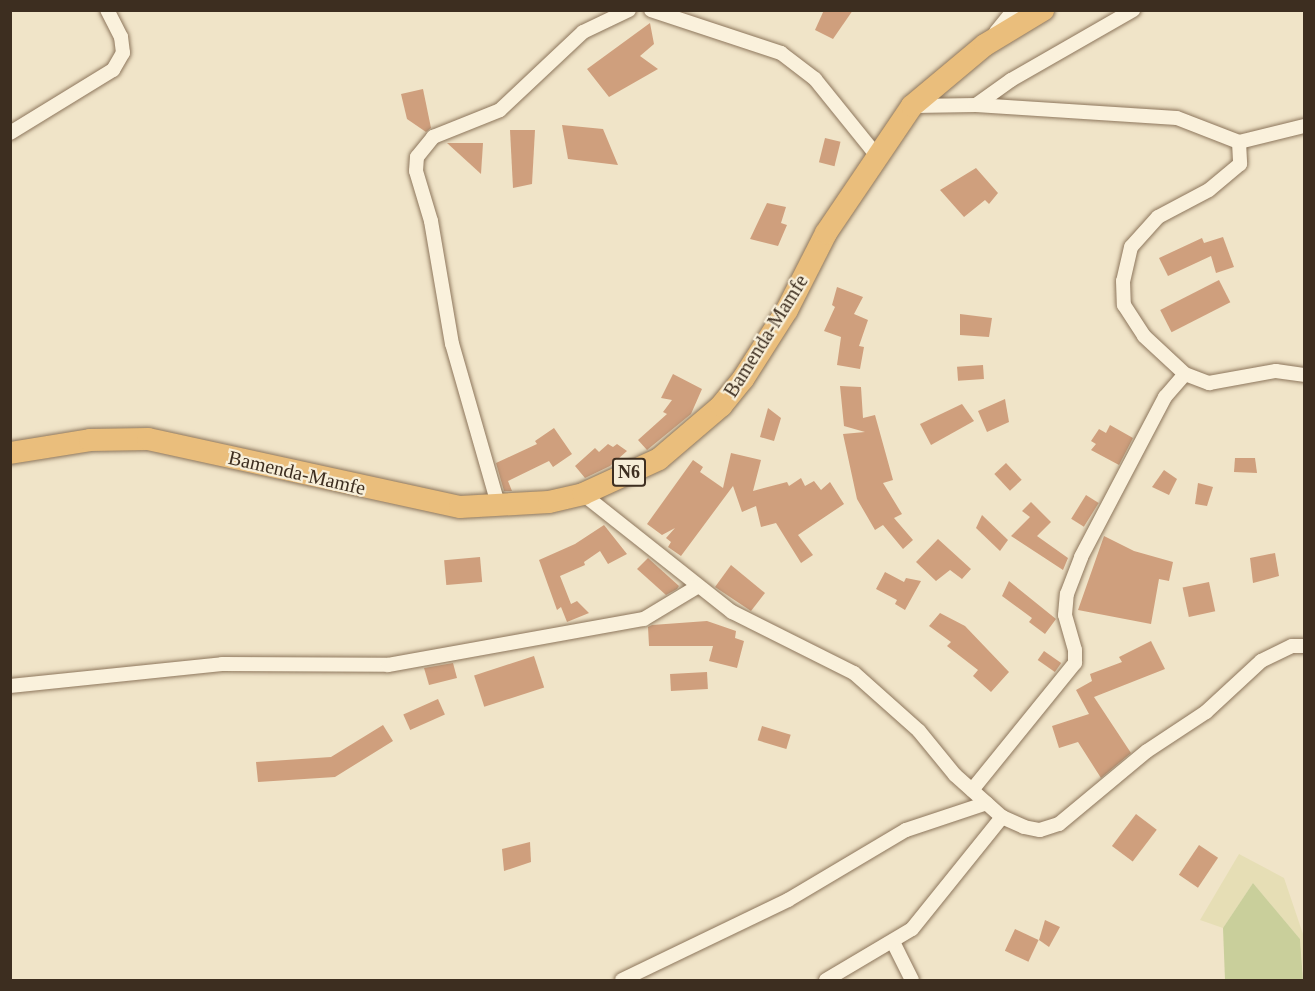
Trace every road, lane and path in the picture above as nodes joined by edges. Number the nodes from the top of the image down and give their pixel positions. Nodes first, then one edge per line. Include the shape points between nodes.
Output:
1 (107, 10) edge
2 (629, 10) edge
3 (651, 10) edge
4 (1014, 10) edge
5 (1043, 10) edge
6 (1133, 10) edge
7 (985, 45) junction
8 (976, 105) junction
9 (912, 106) junction
10 (1305, 126) edge
11 (10, 133) edge
12 (1239, 142) junction
13 (878, 158) junction
14 (1185, 374) junction
15 (1305, 375) edge
16 (10, 453) edge
17 (583, 494) junction
18 (498, 504) junction
19 (697, 587) junction
20 (1305, 646) edge
21 (10, 686) edge
22 (972, 790) junction
23 (987, 803) junction
24 (1002, 817) junction
25 (894, 944) junction
26 (622, 981) edge
27 (826, 981) edge
28 (912, 981) edge

1 - 11 street via 121,37 123,53 113,70
2 - 18 street via 583,32 500,110 433,137 417,157 416,171 431,221 452,344
3 - 13 street via 781,52 815,79
4 - 7 street
5 - 7 highway, Bamenda-Mamfe / N6
6 - 8 street via 1011,80
7 - 9 highway, Bamenda-Mamfe / N6
8 - 9 street
8 - 12 street via 1177,118
9 - 13 highway, Bamenda-Mamfe / N6
10 - 12 street
12 - 14 street via 1240,164 1209,190 1158,217 1131,247 1123,281 1124,305 1144,336
13 - 17 highway, Bamenda-Mamfe / N6 via 826,233 787,310 721,406 658,459
14 - 15 street via 1209,384 1276,371
14 - 22 street via 1165,397 1077,566 1067,594 1065,615 1076,650 1074,663
16 - 18 highway, Bamenda-Mamfe / N6 via 90,440 148,439 429,502 460,507
17 - 18 highway, Bamenda-Mamfe / N6 via 549,502
17 - 19 street
19 - 21 street via 644,619 388,665 222,664
19 - 22 street via 765,631 796,642 854,673 919,730
20 - 24 street via 1292,646 1261,661 1206,712 1147,751 1059,824 1040,830
22 - 23 street
23 - 24 street
23 - 26 street via 906,830 788,900
24 - 25 street via 936,902
25 - 27 street via 849,964
25 - 28 street

